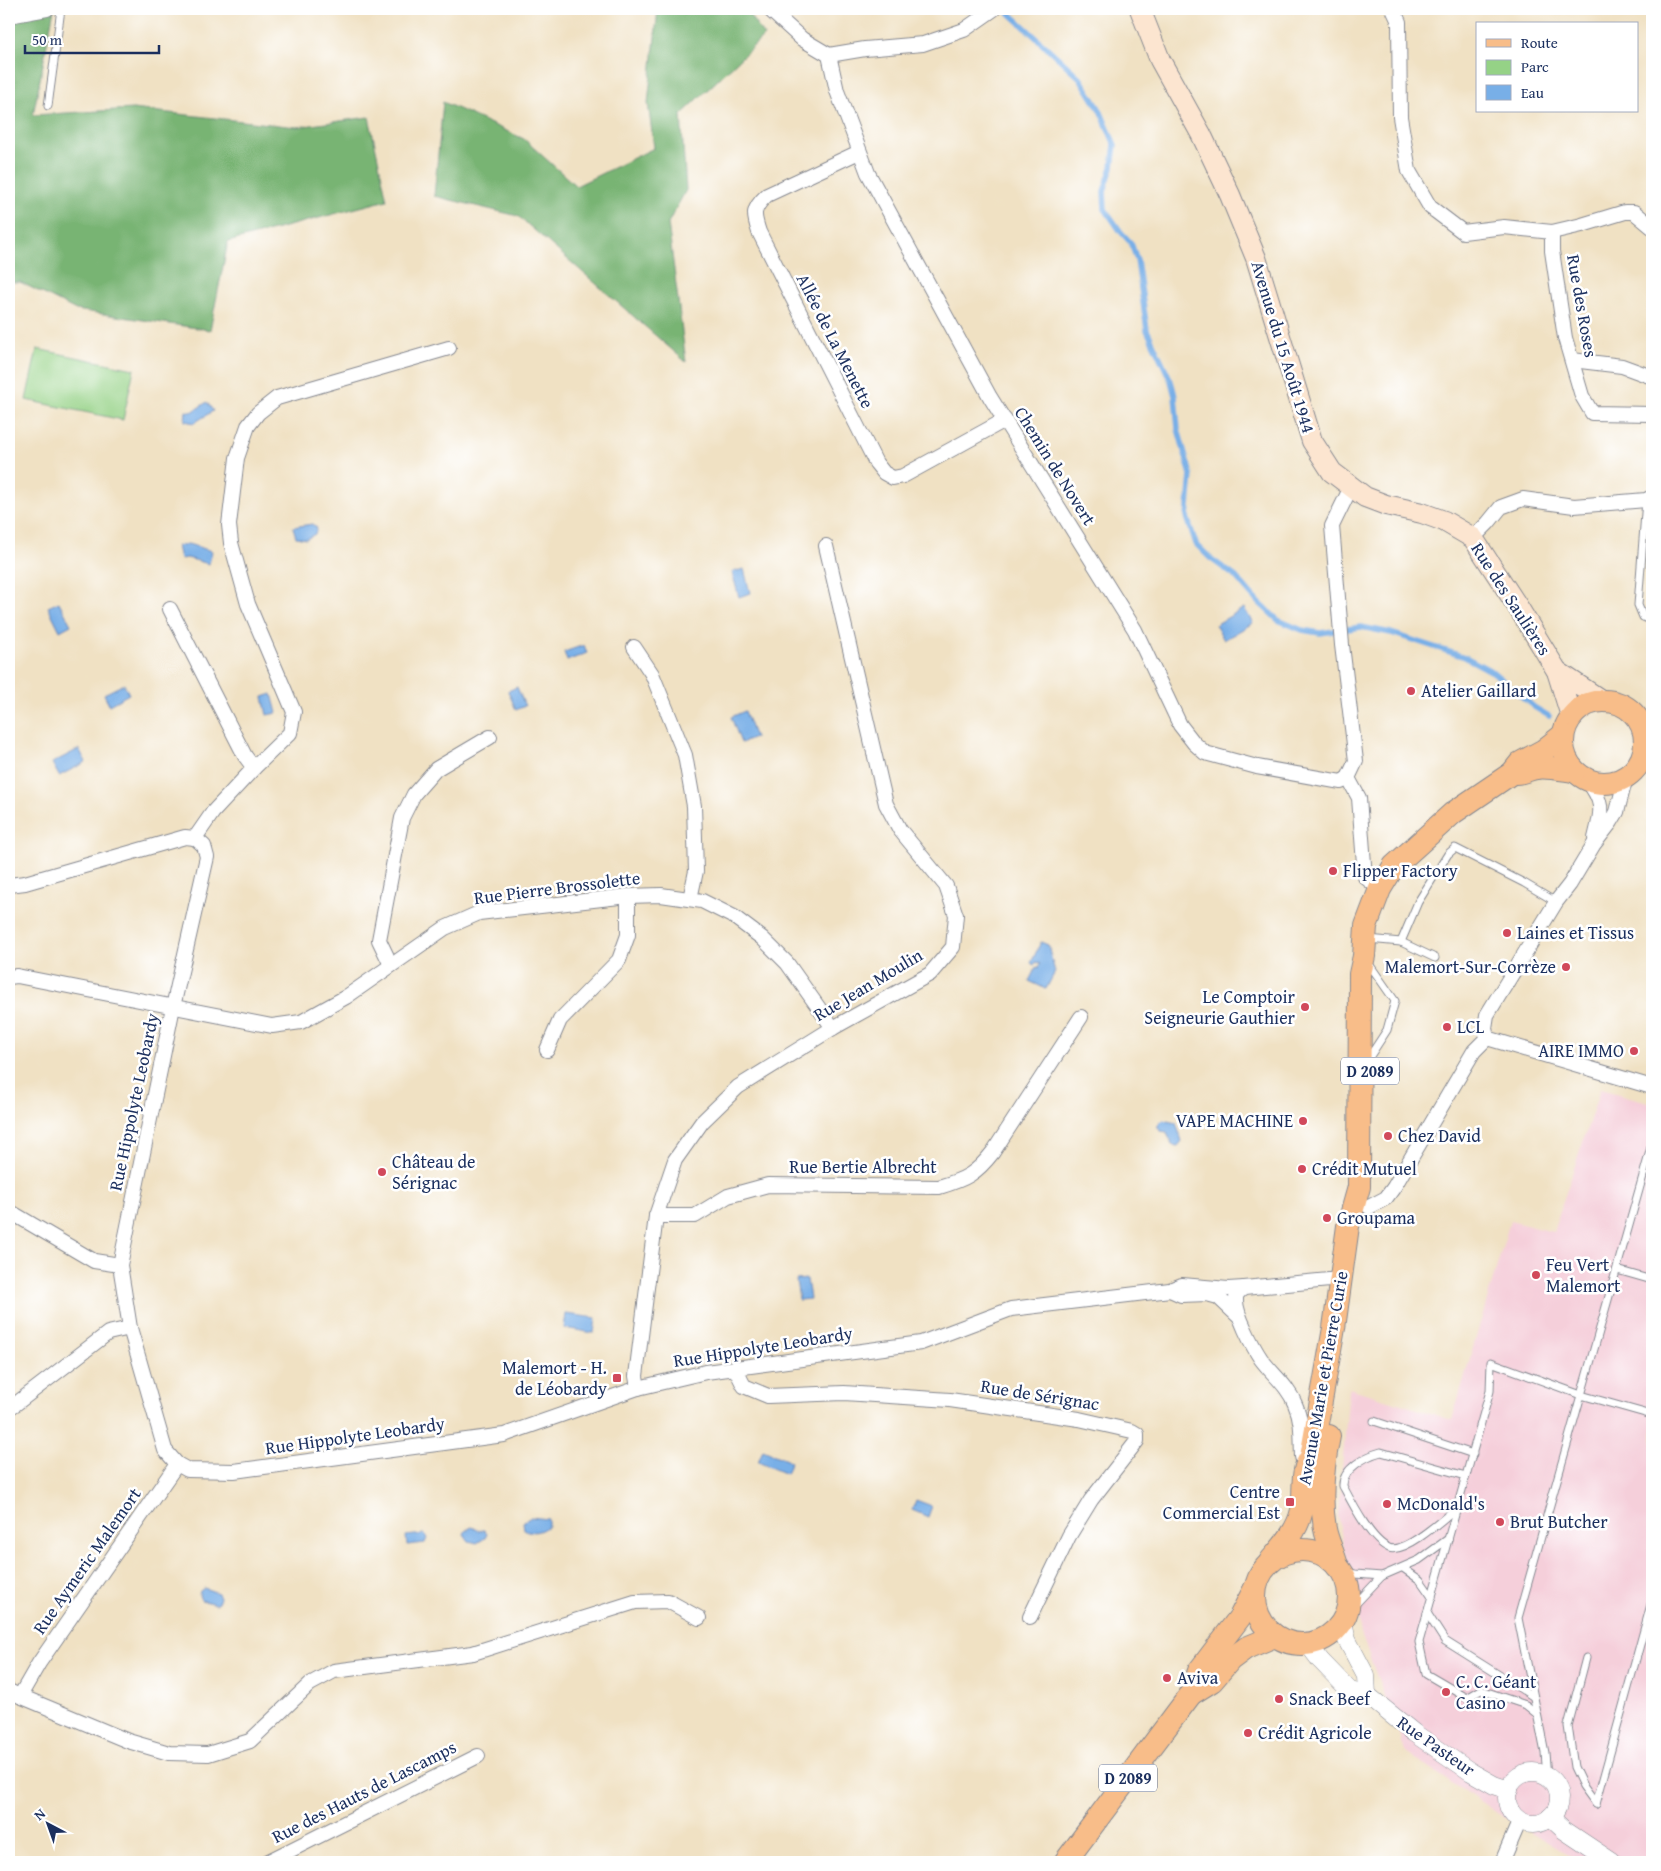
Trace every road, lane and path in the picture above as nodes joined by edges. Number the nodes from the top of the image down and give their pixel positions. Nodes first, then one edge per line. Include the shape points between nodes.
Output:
1 (47, 9) edge
2 (61, 9) edge
3 (769, 9) edge
4 (1140, 9) edge
5 (1393, 9) edge
6 (993, 10) edge
7 (9, 16) edge
8 (829, 55) junction
9 (48, 106) dead end
10 (860, 152) junction
11 (1652, 227) edge
12 (1552, 232) junction
13 (449, 348) dead end
14 (1572, 360) junction
15 (1652, 377) edge
16 (1652, 414) edge
17 (1005, 420) junction
18 (1350, 487) junction
19 (1649, 498) edge
20 (1473, 538) junction
21 (826, 546) dead end
22 (170, 609) dead end
23 (1652, 621) edge
24 (634, 647) dead end
25 (1556, 671) junction
26 (1601, 700) junction
27 (1652, 706) edge
28 (1630, 709) junction
29 (1567, 725) junction
30 (490, 737) dead end
31 (1648, 751) edge
32 (254, 768) junction
33 (1512, 773) junction
34 (1580, 775) junction
35 (1626, 777) junction
36 (1348, 778) junction
37 (195, 838) junction
38 (1594, 844) junction
39 (9, 885) edge
40 (1380, 889) junction
41 (628, 896) junction
42 (690, 899) junction
43 (1556, 902) junction
44 (1401, 942) junction
45 (1364, 948) junction
46 (1435, 958) dead end
47 (391, 964) junction
48 (9, 977) edge
49 (173, 1008) junction
50 (1081, 1017) dead end
51 (833, 1028) junction
52 (1487, 1038) junction
53 (547, 1050) dead end
54 (1652, 1087) edge
55 (1652, 1144) edge
56 (1366, 1193) junction
57 (9, 1211) edge
58 (656, 1216) junction
59 (120, 1266) junction
60 (1617, 1270) junction
61 (1340, 1279) junction
62 (1652, 1280) edge
63 (1244, 1288) junction
64 (1170, 1290) junction
65 (1241, 1320) junction
66 (130, 1328) junction
67 (735, 1368) junction
68 (638, 1388) junction
69 (1581, 1395) junction
70 (9, 1408) edge
71 (1652, 1415) edge
72 (1374, 1421) dead end
73 (1473, 1454) junction
74 (177, 1464) junction
75 (1306, 1464) junction
76 (1466, 1476) junction
77 (1457, 1507) junction
78 (1448, 1539) junction
79 (1272, 1560) junction
80 (1338, 1567) junction
81 (1403, 1568) junction
82 (1382, 1576) junction
83 (1255, 1588) junction
84 (1432, 1597) junction
85 (1652, 1601) edge
86 (1427, 1613) junction
87 (1030, 1617) dead end
88 (1346, 1617) junction
89 (699, 1618) dead end
90 (1275, 1636) junction
91 (1308, 1644) junction
92 (1586, 1658) dead end
93 (14, 1694) edge
94 (1191, 1694) junction
95 (1368, 1695) junction
96 (1534, 1697) junction
97 (1537, 1714) junction
98 (478, 1756) dead end
99 (1547, 1776) junction
100 (1509, 1790) junction
101 (1550, 1817) junction
102 (1520, 1820) junction
103 (267, 1862) edge
104 (1065, 1862) edge
105 (1502, 1862) edge
106 (1612, 1862) edge

1 - 7 street
2 - 9 lane
3 - 8 street via 802,39
4 - 18 main road, Avenue du 15 Août 1944 via 1160,60 1230,195 1256,258 1312,441 1332,472
5 - 12 street via 1399,22 1400,117 1409,171 1430,208 1463,232 1504,227
6 - 8 street via 964,30 923,44
8 - 10 street, Chemin de Novert via 837,91
10 - 17 street, Chemin de Novert via 868,173
10 - 17 street, Allée de La Menette via 768,196 757,204 754,216 759,232 876,463 893,478 903,476
11 - 12 street via 1634,212 1625,212
12 - 14 street, Rue des Roses via 1565,338
13 - 32 street via 277,398 248,426 237,458 229,525 231,543 248,604 294,712 290,732
14 - 15 street via 1622,366
14 - 16 street, Rue des Roses via 1582,396 1592,413
17 - 36 street, Chemin de Novert via 1135,630 1180,725 1194,743 1205,754 1257,767 1341,782
18 - 20 main road, Rue des Saulières via 1386,505 1444,521
18 - 36 street via 1332,526 1356,761
19 - 20 street via 1574,506 1523,499 1501,507
19 - 23 lane via 1638,605 1643,617
20 - 25 main road, Rue des Saulières
21 - 51 street, Rue Jean Moulin via 886,804 900,830 946,886 956,915 953,947 930,974
22 - 32 street
24 - 42 street via 652,674 685,755 694,806 696,862
25 - 26 main road, Rue des Saulières
25 - 29 main road, Rue des Saulières
26 - 28 main road via 1621,703
26 - 29 main road via 1580,708
27 - 28 main road
28 - 31 main road via 1643,726
29 - 33 main road, D 2089 via 1544,750 1520,763
29 - 34 main road via 1563,748 1567,761
30 - 47 street via 436,769 414,794 402,818 379,940
31 - 35 main road
32 - 37 street
33 - 34 main road, D 2089 via 1546,767
33 - 40 main road, D 2089 via 1431,831 1394,866
34 - 35 main road via 1599,783
34 - 38 street via 1600,800
35 - 38 street via 1616,812
36 - 40 street via 1359,798 1365,877
37 - 39 street via 185,837 25,884
37 - 49 street, Rue Hippolyte Leobardy via 204,846 207,857
38 - 43 street
40 - 45 main road, D 2089 via 1366,926
41 - 42 street, Rue Pierre Brossolette via 661,895
41 - 47 street, Rue Pierre Brossolette via 479,913 445,928
41 - 53 street via 628,935 619,960 560,1020
42 - 51 street, Rue Pierre Brossolette via 702,901 734,918 762,938 787,963
43 - 44 lane via 1455,848 1418,902
43 - 52 street via 1487,1015
44 - 45 lane
44 - 46 lane
45 - 56 main road, D 2089 via 1360,974
45 - 56 main road, D 2089 via 1369,974 1368,1144 1372,1161
47 - 49 street, Rue Pierre Brossolette via 346,997 301,1022 272,1026
48 - 49 street
49 - 59 street, Rue Hippolyte Leobardy
50 - 58 street, Rue Bertie Albrecht via 993,1152 980,1169 960,1181 940,1187 768,1185 728,1196 695,1216
51 - 58 street, Rue Jean Moulin via 738,1087 702,1122 675,1160
52 - 54 street
52 - 56 street via 1474,1051 1386,1198
55 - 60 lane
56 - 61 main road, Avenue Marie et Pierre Curie / D 2089 via 1348,1226
56 - 80 main road, Avenue Marie et Pierre Curie / D 2089 via 1350,1293 1351,1316 1325,1454 1323,1514
57 - 59 street via 94,1260
58 - 68 street, Rue Jean Moulin via 636,1376
59 - 66 street, Rue Hippolyte Leobardy
60 - 62 lane
60 - 69 lane
61 - 63 street, Rue Hippolyte Leobardy
61 - 75 main road, Avenue Marie et Pierre Curie / D 2089 via 1312,1457
63 - 64 street, Rue Hippolyte Leobardy via 1228,1290 1182,1285
63 - 65 street, Rue Hippolyte Leobardy via 1235,1298
64 - 65 street, Rue Hippolyte Leobardy via 1182,1295 1218,1297
64 - 67 street, Rue Hippolyte Leobardy via 1012,1309 921,1343
65 - 75 street, Rue Hippolyte Leobardy via 1256,1351 1287,1388 1295,1403 1301,1419 1302,1456
66 - 70 street via 108,1333
66 - 74 street, Rue Hippolyte Leobardy via 165,1450
67 - 68 street, Rue Hippolyte Leobardy
67 - 87 street, Rue de Sérignac via 744,1386 768,1396 844,1393 950,1400 1079,1419 1137,1434 1137,1440 1091,1500 1069,1536
68 - 74 street, Rue Hippolyte Leobardy via 504,1435 234,1471 188,1470
69 - 71 lane
69 - 73 lane via 1491,1362 1490,1391
69 - 96 lane via 1518,1618
72 - 73 lane
73 - 76 lane
74 - 93 street, Rue Aymeric Malemort
75 - 79 main road, Avenue Marie et Pierre Curie / D 2089 via 1302,1512 1292,1535
76 - 77 lane
76 - 77 lane via 1381,1452 1354,1466 1342,1480 1366,1524 1380,1543 1390,1549 1405,1546
77 - 78 lane
78 - 81 lane
78 - 84 lane
79 - 80 main road via 1286,1552 1315,1551
79 - 83 main road via 1261,1573
80 - 82 lane via 1355,1574
80 - 88 main road via 1348,1589 1350,1604
81 - 82 lane
81 - 84 lane via 1420,1580
82 - 88 lane
83 - 90 main road via 1254,1602 1258,1615
83 - 94 main road, D 2089 via 1240,1617 1199,1671
84 - 86 lane
85 - 92 lane via 1596,1804 1574,1767 1568,1726
86 - 96 lane via 1445,1641
86 - 97 lane via 1419,1642 1426,1674 1467,1698 1481,1690 1526,1706
88 - 91 main road via 1330,1636
88 - 95 street via 1347,1640 1366,1676
89 - 93 street via 668,1601 635,1602 473,1653 334,1671 310,1684 250,1741 208,1754 169,1753 128,1741
90 - 91 main road via 1289,1642
90 - 94 main road, D 2089 via 1246,1648 1230,1660 1212,1681
91 - 95 street, Rue Pasteur via 1350,1691
94 - 104 main road, D 2089
95 - 100 street, Rue Pasteur via 1414,1733 1471,1772
96 - 97 lane
97 - 99 lane
98 - 103 street, Rue des Hauts de Lascamps
99 - 100 street via 1525,1773 1517,1777
99 - 101 street via 1554,1782 1558,1793 1558,1802
100 - 102 street via 1508,1806
101 - 102 street via 1531,1824
101 - 106 street
102 - 105 street

